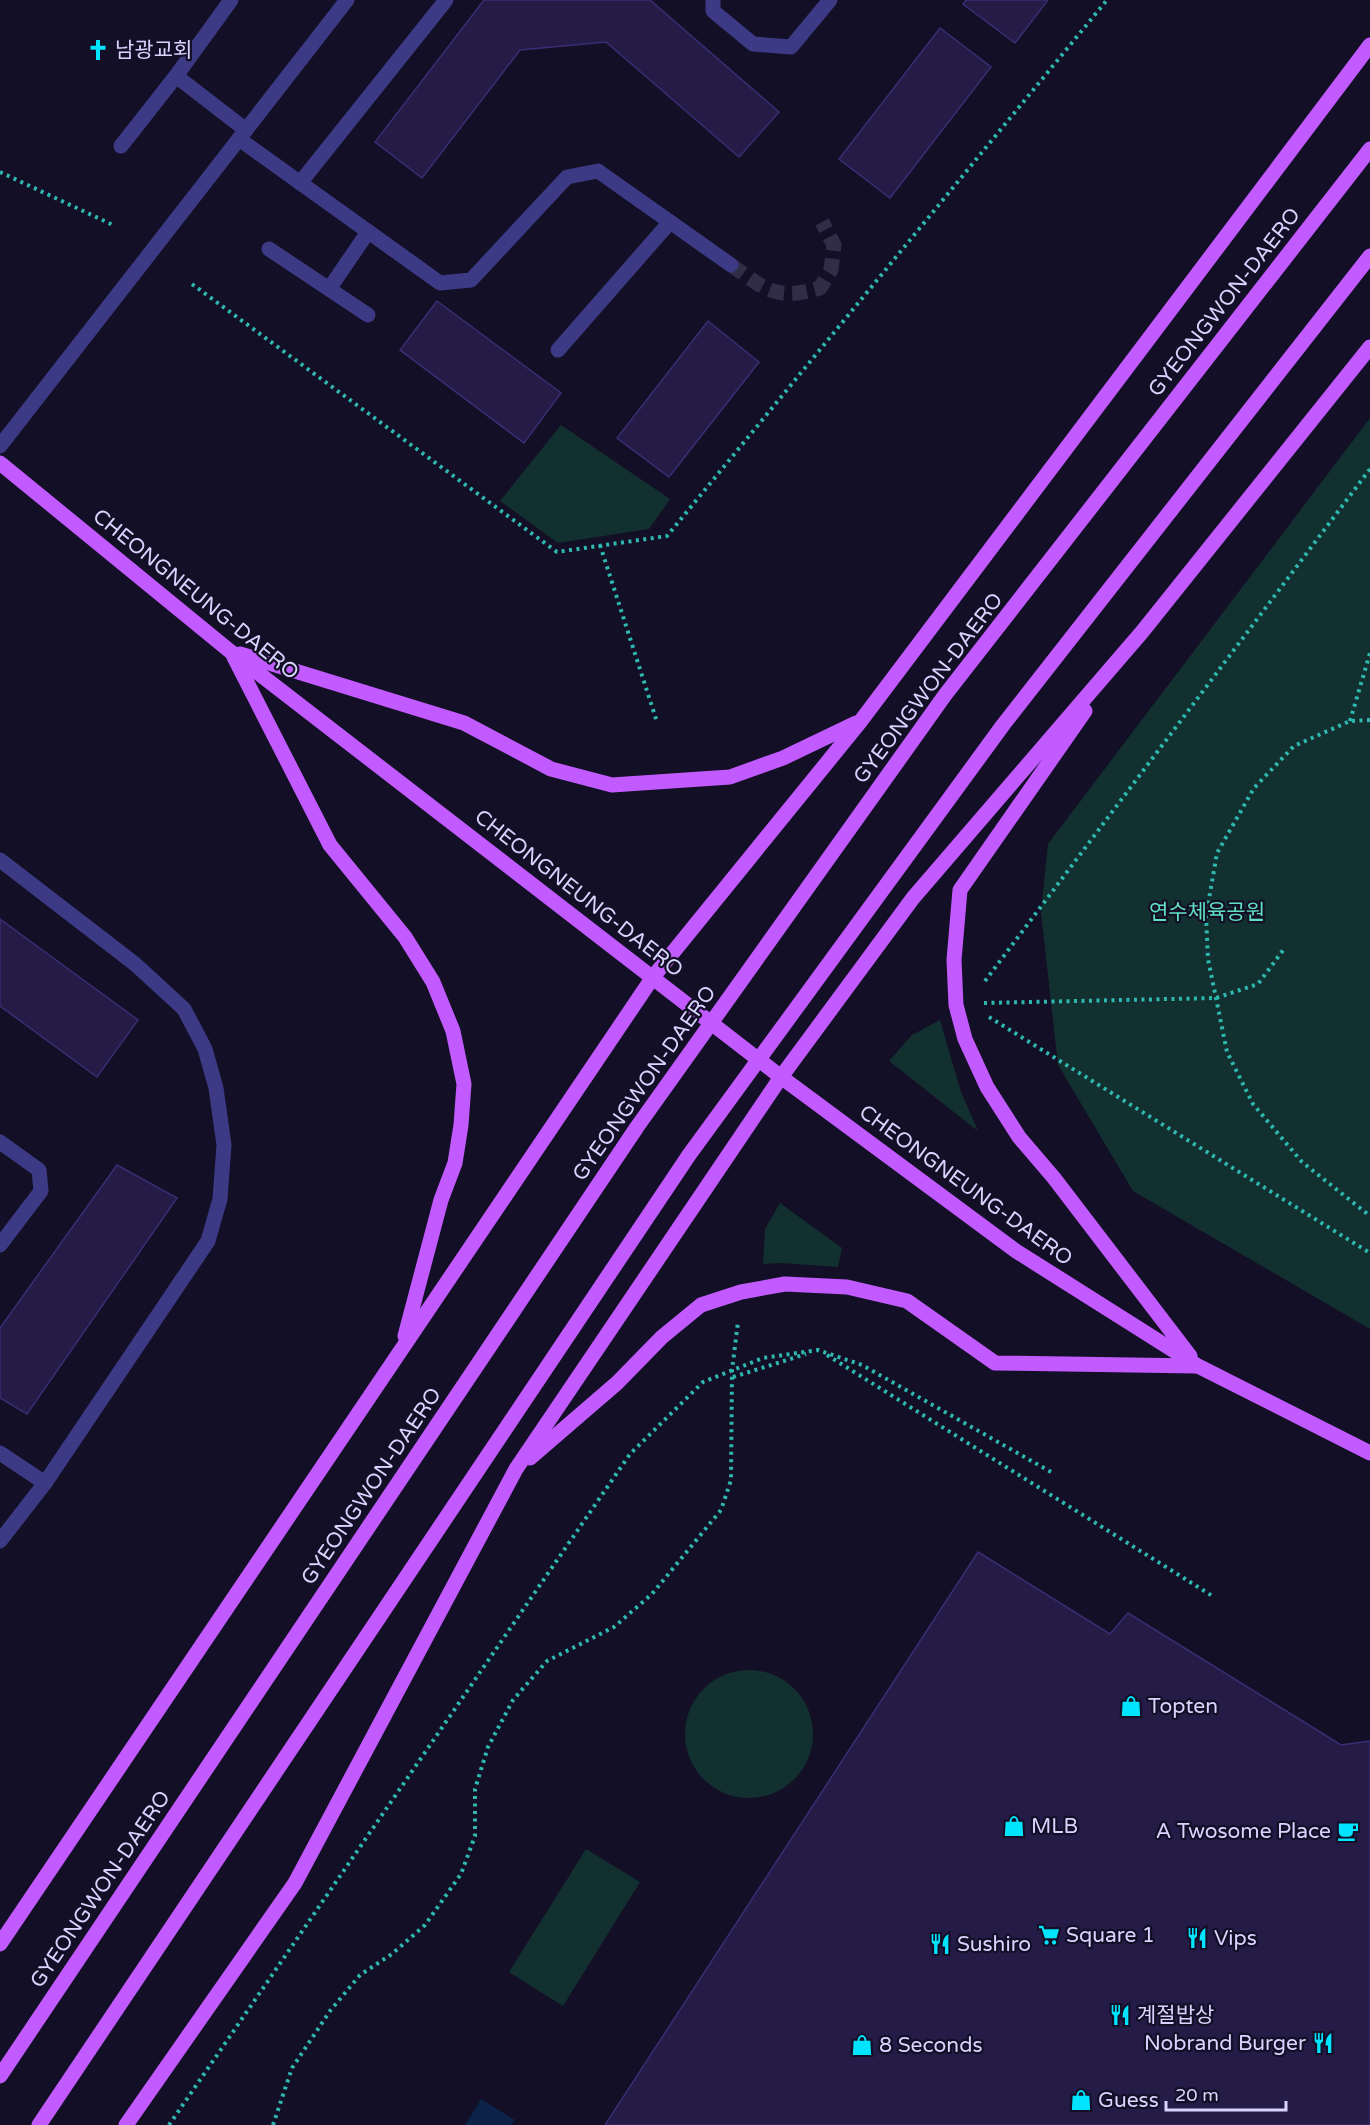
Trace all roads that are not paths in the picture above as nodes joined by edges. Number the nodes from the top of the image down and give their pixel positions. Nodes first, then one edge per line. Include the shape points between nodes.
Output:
1 (231, 0) edge
2 (348, 0) edge
3 (446, 0) edge
4 (713, 0) edge
5 (830, 0) edge
6 (1370, 45) edge
7 (176, 76) junction
8 (242, 135) junction
9 (121, 146) dead end
10 (1370, 149) edge
11 (300, 183) junction
12 (670, 222) junction
13 (368, 232) junction
14 (269, 249) dead end
15 (1370, 256) edge
16 (731, 266) tunnel mouth
17 (329, 288) junction
18 (368, 315) dead end
19 (1370, 347) edge
20 (558, 350) dead end
21 (0, 446) edge
22 (0, 463) edge
23 (1142, 632) junction
24 (231, 652) junction
25 (860, 722) junction
26 (0, 860) edge
27 (653, 977) junction
28 (781, 1077) junction
29 (0, 1142) edge
30 (0, 1245) edge
31 (402, 1348) junction
32 (1198, 1366) junction
33 (0, 1453) edge
34 (1370, 1453) edge
35 (516, 1470) junction
36 (45, 1483) junction
37 (0, 1541) edge
38 (0, 1944) edge
39 (0, 2076) edge
40 (39, 2125) edge
41 (126, 2125) edge

1 - 7 lane
2 - 8 lane
3 - 11 lane
4 - 5 lane via 713,11 753,44 791,47
6 - 25 main road
7 - 8 lane
7 - 9 lane
8 - 11 lane
8 - 21 lane
10 - 39 main road, GYEONGWON-DAERO, bridge via 945,695 636,1127
11 - 13 lane
12 - 13 lane via 598,171 567,177 471,280 440,283
12 - 16 lane
12 - 20 lane
13 - 17 lane
14 - 17 lane
15 - 40 main road, bridge via 1003,725 689,1155
17 - 18 lane
19 - 23 main road
22 - 24 main road, CHEONGNEUNG-DAERO
23 - 28 main road via 913,898
23 - 32 main road via 960,890 954,960 956,1005 965,1039 987,1087 1019,1137
24 - 25 main road via 464,723 551,769 612,785 730,777 783,758
24 - 27 main road, CHEONGNEUNG-DAERO
24 - 31 main road via 330,845 405,938 432,982 453,1031 464,1084 455,1163 441,1200
25 - 27 main road
26 - 36 lane via 135,964 184,1009 205,1049 216,1088 224,1145 220,1199 208,1241
27 - 28 main road, CHEONGNEUNG-DAERO
27 - 31 main road
28 - 32 main road, CHEONGNEUNG-DAERO via 1016,1251
28 - 35 main road
29 - 30 lane via 39,1170 40,1191
31 - 38 main road
32 - 34 main road, CHEONGNEUNG-DAERO
32 - 35 main road via 995,1364 907,1301 847,1287 784,1284 701,1305
33 - 36 lane
35 - 41 main road via 295,1883
36 - 37 lane

